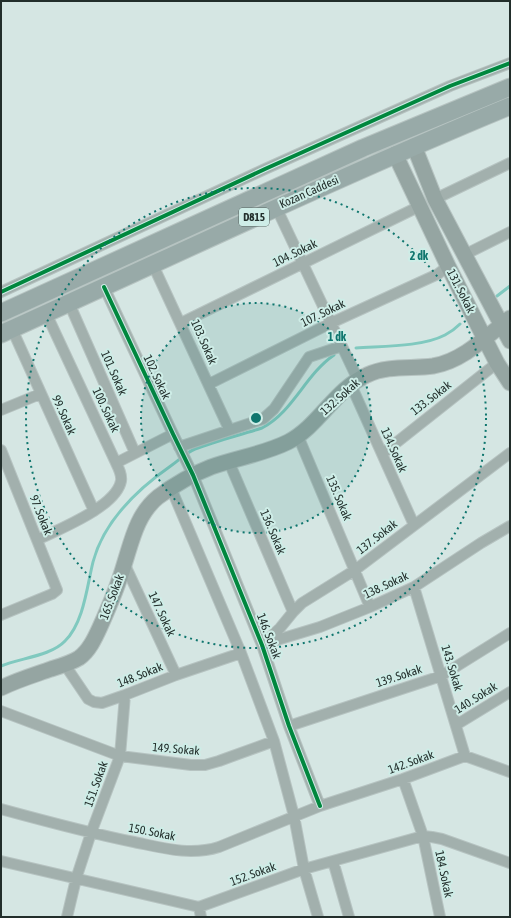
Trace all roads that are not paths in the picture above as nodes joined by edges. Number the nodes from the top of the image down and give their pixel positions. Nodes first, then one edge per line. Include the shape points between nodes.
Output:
1 (510, 63) edge
2 (510, 87) edge
3 (510, 106) edge
4 (414, 146) junction
5 (395, 154) junction
6 (510, 163) edge
7 (435, 199) junction
8 (420, 206) junction
9 (276, 207) junction
10 (510, 232) edge
11 (464, 255) junction
12 (304, 264) junction
13 (153, 265) junction
14 (448, 266) junction
15 (104, 287) junction
16 (1, 292) edge
17 (69, 303) junction
18 (1, 313) edge
19 (46, 314) junction
20 (505, 322) edge
21 (181, 323) junction
22 (331, 323) junction
23 (6, 331) edge
24 (484, 338) junction
25 (510, 341) edge
26 (342, 346) junction
27 (497, 363) junction
28 (354, 383) junction
29 (510, 383) edge
30 (209, 384) junction
31 (40, 394) junction
32 (1, 410) edge
33 (229, 429) junction
34 (173, 434) junction
35 (298, 436) junction
36 (179, 447) junction
37 (1, 450) edge
38 (135, 453) junction
39 (510, 453) edge
40 (382, 454) junction
41 (229, 462) junction
42 (116, 463) junction
43 (193, 475) junction
44 (171, 488) junction
45 (94, 511) junction
46 (414, 525) junction
47 (510, 526) edge
48 (37, 540) junction
49 (124, 565) junction
50 (355, 570) junction
51 (414, 587) junction
52 (370, 607) junction
53 (293, 612) junction
54 (2, 613) edge
55 (510, 633) edge
56 (262, 644) junction
57 (241, 653) junction
58 (65, 665) junction
59 (176, 674) junction
60 (441, 676) junction
61 (1, 688) edge
62 (510, 692) edge
63 (125, 695) junction
64 (1, 711) edge
65 (456, 725) junction
66 (289, 726) junction
67 (274, 741) junction
68 (120, 756) junction
69 (465, 756) junction
70 (510, 772) edge
71 (403, 779) junction
72 (320, 806) junction
73 (1, 809) edge
74 (294, 816) junction
75 (91, 833) junction
76 (423, 836) junction
77 (1, 861) edge
78 (333, 861) junction
79 (510, 863) edge
80 (304, 869) junction
81 (76, 879) junction
82 (200, 912) edge
83 (67, 917) edge
84 (318, 917) edge
85 (349, 917) edge
86 (440, 917) edge

1 - 16 street via 450,86 265,169
2 - 18 highway, Kozan Caddesi / D815 via 363,148
3 - 4 highway, Kozan Caddesi / D815
4 - 5 highway, Kozan Caddesi / D815
4 - 7 main road
5 - 8 main road, 131. Sokak
5 - 9 highway, Kozan Caddesi / D815
6 - 7 street
7 - 11 main road
8 - 12 street, 104. Sokak
8 - 14 main road, 131. Sokak
9 - 12 street, 134. Sokak
9 - 13 highway, Kozan Caddesi / D815
10 - 11 street
11 - 20 main road
12 - 21 street, 104. Sokak
12 - 22 street, 134. Sokak
13 - 15 highway, Kozan Caddesi / D815
13 - 21 street, 103. Sokak
14 - 22 street, 107. Sokak via 438,274
14 - 24 main road, 131. Sokak
15 - 17 highway, Kozan Caddesi / D815
15 - 34 street, 102. Sokak
17 - 19 highway, Kozan Caddesi / D815
17 - 38 street, 101. Sokak
19 - 23 highway, Kozan Caddesi / D815
19 - 42 street, 100. Sokak
20 - 24 main road, 132. Sokak
20 - 25 main road
21 - 30 street, 103. Sokak
22 - 26 street, 134. Sokak
22 - 30 street, 107. Sokak
23 - 31 street, 99. Sokak
24 - 27 main road, 131. Sokak
24 - 28 main road, 132. Sokak via 463,354 446,362 386,369 367,375
26 - 28 street, 134. Sokak
26 - 33 street via 308,357 274,409 263,419
27 - 29 main road, 131. Sokak
27 - 40 street, 133. Sokak
28 - 35 main road, 132. Sokak
28 - 40 street, 134. Sokak
30 - 33 street, 103. Sokak
31 - 32 street
31 - 45 street, 99. Sokak
33 - 36 street
34 - 36 street, 102. Sokak
34 - 38 street
35 - 41 main road, 132. Sokak via 276,447
35 - 50 street, 135. Sokak
36 - 43 street, 102. Sokak
37 - 48 street, 97. Sokak
38 - 42 street
39 - 46 street, 137. Sokak
40 - 46 street, 134. Sokak
41 - 43 main road, 132. Sokak
41 - 53 street, 136. Sokak
42 - 45 street, 100. Sokak via 121,482 111,498
43 - 44 main road, 165. Sokak
43 - 56 street, 146. Sokak
44 - 49 main road, 165. Sokak via 147,506 140,518
44 - 57 street
45 - 48 street, 100. Sokak
46 - 50 street, 137. Sokak
47 - 51 street, 138. Sokak
48 - 54 street, 97. Sokak via 57,590
49 - 58 main road, 165. Sokak via 96,636 79,658
49 - 59 street, 147. Sokak
50 - 52 street, 135. Sokak
50 - 53 street, 137. Sokak via 302,603
51 - 52 street, 138. Sokak
51 - 60 street, 143. Sokak
52 - 56 street, 138. Sokak via 320,627
53 - 56 street, 137. Sokak
55 - 60 street, 139. Sokak
56 - 66 street, 146. Sokak
57 - 59 street, 148. Sokak
57 - 67 street
58 - 61 main road, 165. Sokak
58 - 63 street, 148. Sokak via 88,699 102,703
59 - 63 street, 148. Sokak
60 - 65 street, 143. Sokak
60 - 66 street, 139. Sokak
62 - 65 street, 140. Sokak
63 - 68 street, 151. Sokak
64 - 68 street, 149. Sokak
65 - 69 street, 143. Sokak
66 - 72 street, 146. Sokak
67 - 68 street, 149. Sokak via 205,764 191,765
67 - 74 street
68 - 75 street, 151. Sokak
69 - 70 street
69 - 71 street, 142. Sokak
71 - 72 street, 142. Sokak
71 - 76 street, 184. Sokak
72 - 74 street, 142. Sokak
73 - 75 street, 150. Sokak
74 - 75 street, 150. Sokak via 205,852 170,849
74 - 80 street
75 - 81 street, 151. Sokak
76 - 78 street, 152. Sokak
76 - 79 street, 152. Sokak via 442,839
76 - 86 street, 184. Sokak
77 - 81 street, 152. Sokak
78 - 80 street, 152. Sokak
78 - 85 street
80 - 82 street, 152. Sokak
80 - 84 street
81 - 82 street, 152. Sokak
81 - 83 street, 151. Sokak

